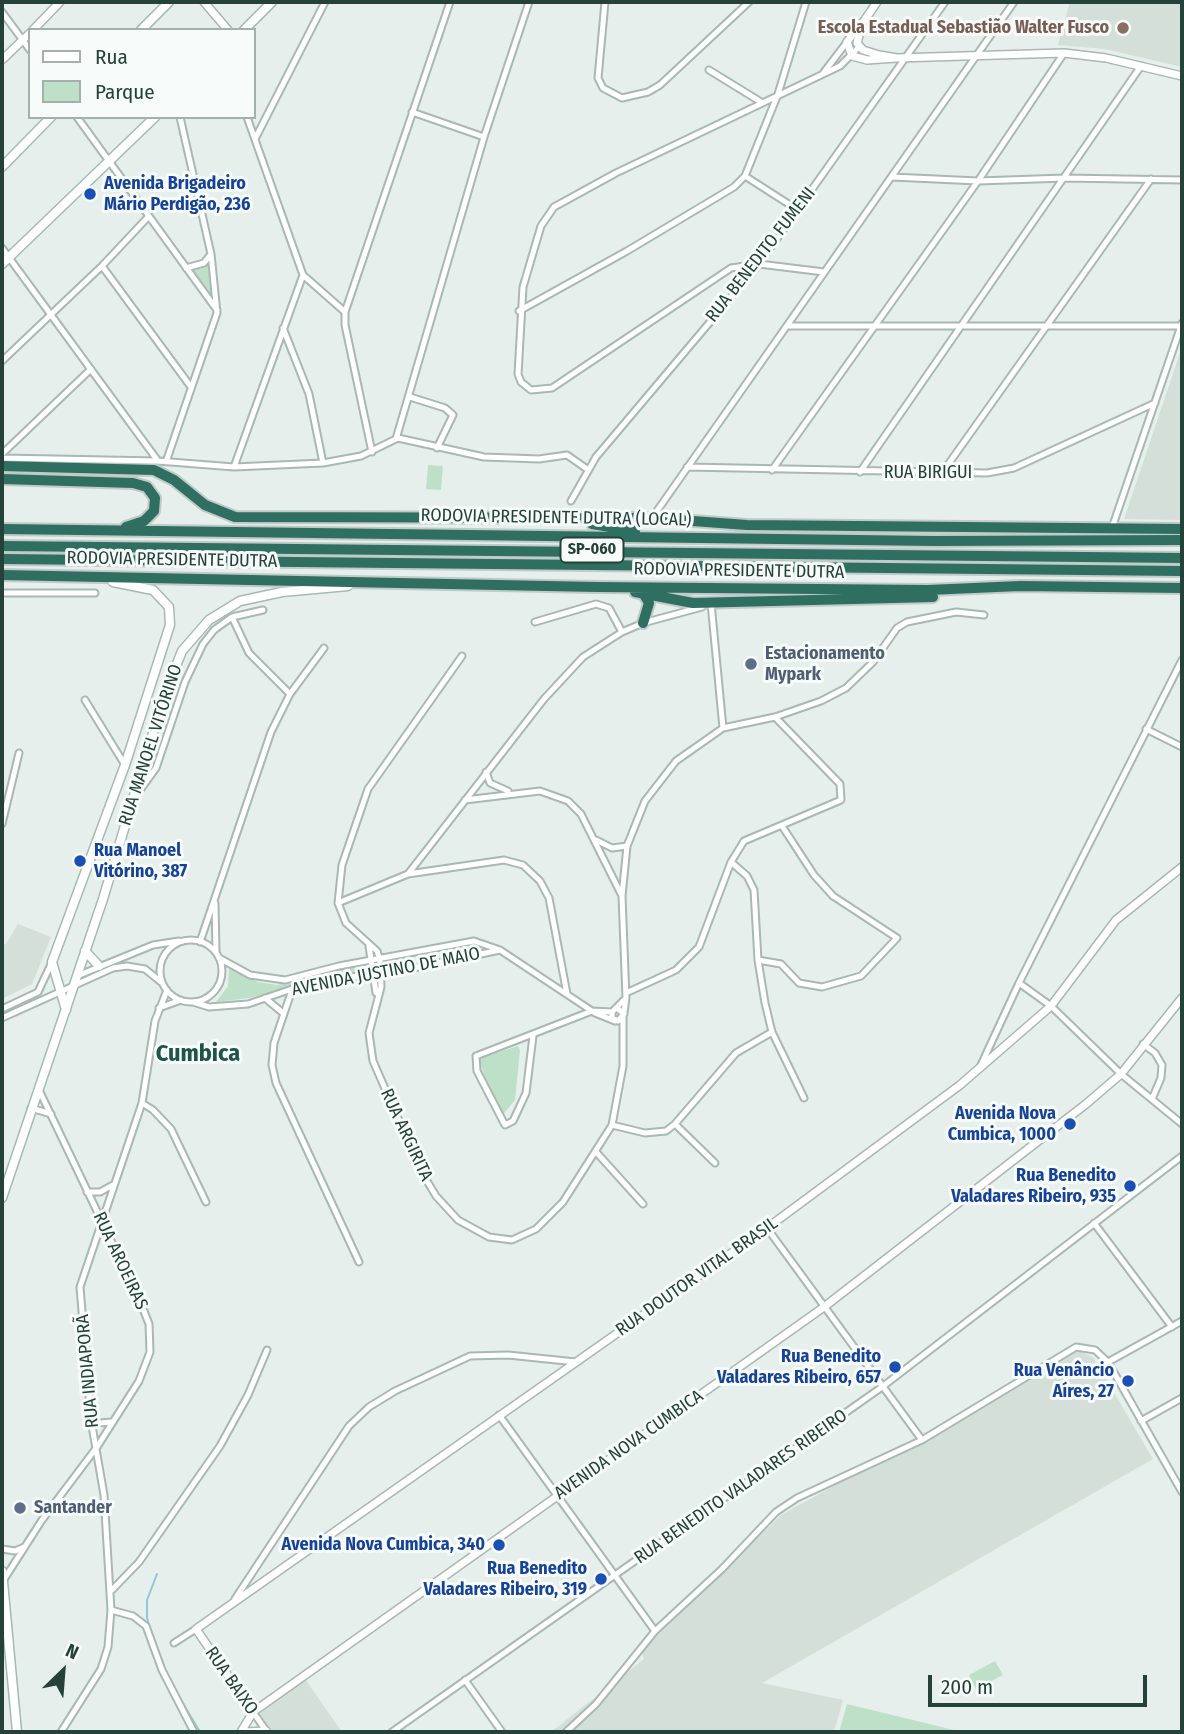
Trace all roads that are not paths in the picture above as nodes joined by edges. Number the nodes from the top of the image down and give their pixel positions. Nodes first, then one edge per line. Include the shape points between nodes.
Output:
1 (60, 2) edge
2 (169, 2) edge
3 (204, 2) edge
4 (272, 2) edge
5 (326, 2) edge
6 (450, 2) edge
7 (529, 2) edge
8 (605, 2) edge
9 (749, 2) edge
10 (806, 2) edge
11 (877, 2) edge
12 (945, 2) edge
13 (1014, 2) edge
14 (2, 12) edge
15 (862, 24) junction
16 (34, 28) edge
17 (143, 28) edge
18 (226, 28) edge
19 (246, 28) edge
20 (28, 34) edge
21 (23, 40) junction
22 (847, 42) junction
23 (28, 47) edge
24 (859, 47) junction
25 (1064, 53) junction
26 (977, 55) junction
27 (852, 56) junction
28 (897, 58) junction
29 (907, 58) junction
30 (2, 60) edge
31 (1141, 66) junction
32 (709, 70) dead end
33 (822, 75) junction
34 (1182, 76) edge
35 (778, 94) junction
36 (761, 102) junction
37 (412, 112) junction
38 (49, 119) edge
39 (78, 119) edge
40 (153, 119) edge
41 (180, 119) edge
42 (248, 119) edge
43 (484, 137) junction
44 (254, 140) junction
45 (109, 162) junction
46 (2, 167) edge
47 (745, 176) junction
48 (892, 177) junction
49 (1065, 178) junction
50 (1151, 179) junction
51 (1182, 180) edge
52 (978, 181) junction
53 (797, 210) junction
54 (149, 216) junction
55 (2, 248) edge
56 (211, 254) junction
57 (9, 258) junction
58 (2, 264) edge
59 (759, 264) junction
60 (102, 266) junction
61 (186, 268) junction
62 (824, 272) junction
63 (303, 275) junction
64 (217, 310) junction
65 (519, 311) junction
66 (345, 312) junction
67 (51, 314) junction
68 (877, 325) junction
69 (1182, 325) edge
70 (788, 326) junction
71 (961, 327) junction
72 (1044, 327) junction
73 (283, 328) junction
74 (2, 361) edge
75 (91, 369) junction
76 (191, 387) junction
77 (410, 397) junction
78 (1155, 403) junction
79 (398, 438) junction
80 (438, 448) junction
81 (372, 452) junction
82 (2, 456) edge
83 (158, 461) junction
84 (166, 462) junction
85 (323, 463) junction
86 (2, 466) edge
87 (234, 467) junction
88 (687, 467) junction
89 (587, 469) junction
90 (772, 470) junction
91 (860, 472) junction
92 (942, 473) junction
93 (2, 479) edge
94 (571, 501) dead end
95 (516, 518) junction
96 (652, 518) junction
97 (1113, 525) dead end
98 (2, 529) edge
99 (1182, 529) edge
100 (105, 531) junction
101 (659, 536) junction
102 (1110, 539) junction
103 (1182, 540) edge
104 (2, 545) edge
105 (1182, 547) edge
106 (1182, 558) edge
107 (2, 559) edge
108 (1182, 571) edge
109 (2, 575) edge
110 (67, 576) junction
111 (382, 580) junction
112 (1020, 586) junction
113 (597, 587) junction
114 (1182, 588) edge
115 (2, 593) edge
116 (95, 593) dead end
117 (643, 593) junction
118 (712, 604) junction
119 (263, 610) dead end
120 (984, 615) dead end
121 (232, 617) junction
122 (535, 622) dead end
123 (643, 623) junction
124 (622, 632) junction
125 (324, 648) dead end
126 (462, 656) dead end
127 (1182, 660) edge
128 (290, 694) junction
129 (85, 700) dead end
130 (775, 717) junction
131 (723, 728) junction
132 (1146, 729) junction
133 (1182, 747) edge
134 (19, 753) dead end
135 (125, 765) junction
136 (486, 772) junction
137 (511, 792) junction
138 (135, 797) junction
139 (465, 800) junction
140 (2, 824) edge
141 (782, 826) junction
142 (596, 840) junction
143 (626, 846) junction
144 (731, 862) junction
145 (608, 865) junction
146 (1182, 867) edge
147 (623, 868) junction
148 (408, 874) junction
149 (622, 897) junction
150 (215, 901) junction
151 (338, 903) junction
152 (186, 941) junction
153 (200, 942) junction
154 (369, 946) junction
155 (500, 950) junction
156 (85, 951) junction
157 (218, 955) junction
158 (372, 960) junction
159 (380, 960) junction
160 (758, 960) junction
161 (52, 962) junction
162 (99, 966) junction
163 (382, 972) junction
164 (564, 972) junction
165 (374, 974) junction
166 (77, 976) junction
167 (1019, 983) junction
168 (553, 984) junction
169 (165, 987) junction
170 (73, 988) junction
171 (292, 989) junction
172 (60, 993) junction
173 (567, 994) junction
174 (626, 995) junction
175 (376, 996) junction
176 (265, 998) junction
177 (1182, 998) edge
178 (181, 1000) junction
179 (193, 1002) junction
180 (1051, 1006) junction
181 (159, 1008) junction
182 (2, 1009) edge
183 (66, 1010) junction
184 (614, 1010) junction
185 (592, 1011) junction
186 (283, 1013) junction
187 (2, 1018) edge
188 (620, 1018) junction
189 (772, 1031) junction
190 (533, 1036) junction
191 (1143, 1044) junction
192 (978, 1070) junction
193 (1121, 1074) junction
194 (37, 1086) junction
195 (804, 1098) dead end
196 (1152, 1098) junction
197 (142, 1103) junction
198 (31, 1108) junction
199 (51, 1114) junction
200 (675, 1124) junction
201 (1182, 1124) edge
202 (612, 1125) junction
203 (597, 1153) junction
204 (1182, 1156) edge
205 (715, 1163) dead end
206 (115, 1183) junction
207 (87, 1192) junction
208 (2, 1198) edge
209 (206, 1202) dead end
210 (643, 1204) dead end
211 (103, 1223) junction
212 (1094, 1223) junction
213 (767, 1227) junction
214 (359, 1262) dead end
215 (824, 1307) junction
216 (1182, 1321) edge
217 (1172, 1327) junction
218 (267, 1350) dead end
219 (576, 1362) junction
220 (1108, 1362) junction
221 (882, 1387) junction
222 (1182, 1398) edge
223 (499, 1415) junction
224 (91, 1420) junction
225 (1141, 1421) junction
226 (113, 1422) junction
227 (922, 1440) junction
228 (97, 1447) junction
229 (1182, 1471) edge
230 (1173, 1476) junction
231 (1182, 1492) edge
232 (556, 1497) junction
233 (24, 1547) junction
234 (2, 1549) edge
235 (2, 1571) edge
236 (613, 1577) junction
237 (3, 1581) edge
238 (112, 1590) junction
239 (234, 1600) junction
240 (111, 1610) junction
241 (196, 1629) junction
242 (654, 1631) junction
243 (174, 1643) dead end
244 (465, 1680) junction
245 (253, 1712) junction
246 (17, 1732) edge
247 (61, 1732) edge
248 (194, 1732) edge
249 (244, 1732) edge
250 (267, 1732) edge
251 (392, 1732) edge
252 (502, 1732) edge
253 (566, 1732) edge

1 - 16 street
2 - 17 main road
3 - 18 street
4 - 19 main road
5 - 44 street
6 - 37 street
7 - 43 street
8 - 9 street via 598,78 603,88 622,98 660,85
10 - 35 street
11 - 15 street
12 - 29 street, RUA BENEDITO FUMENI
13 - 26 street
14 - 21 street
15 - 22 street
15 - 24 street
20 - 21 street
21 - 23 street
21 - 30 street
22 - 27 street
22 - 33 street
24 - 27 street
24 - 28 street
25 - 26 street
25 - 31 street
25 - 52 street
26 - 29 street
26 - 48 street
27 - 28 street via 867,61
27 - 33 street
28 - 29 street
29 - 53 street, RUA BENEDITO FUMENI
31 - 34 street
31 - 49 street
32 - 36 street
33 - 35 street
35 - 36 street
35 - 47 street
36 - 65 street via 554,207 536,241
37 - 43 street
37 - 66 street
38 - 46 main road
39 - 45 street
40 - 45 main road
41 - 56 street
42 - 44 street
43 - 77 street
44 - 63 street
45 - 54 street
45 - 57 main road
47 - 53 street
47 - 65 street via 627,251
48 - 52 street
48 - 62 street
49 - 50 street
49 - 52 street
49 - 71 street
50 - 51 street
50 - 72 street
52 - 68 street
53 - 59 street, RUA BENEDITO FUMENI
54 - 60 street
54 - 61 street
55 - 57 street
56 - 61 street via 204,263
56 - 64 street
57 - 58 main road
57 - 67 street
59 - 62 street
59 - 65 street via 731,268 545,391 525,387 517,374
59 - 89 street, RUA BENEDITO FUMENI
60 - 67 street
60 - 76 street
61 - 64 street
62 - 70 street
63 - 66 street
63 - 73 street
64 - 76 street
66 - 81 street
67 - 74 street
67 - 75 street
68 - 70 street
68 - 71 street
68 - 90 street
69 - 72 street
69 - 78 street
70 - 88 street
71 - 72 street
71 - 91 street
72 - 92 street
73 - 85 street via 309,394
73 - 87 street
75 - 82 street
75 - 83 street
76 - 84 street
77 - 79 street
77 - 80 street via 453,415
78 - 92 street, RUA BIRIGUI via 1014,468
78 - 97 street
79 - 80 street
79 - 81 street
80 - 89 street via 517,459 567,456
81 - 85 street
82 - 83 street
83 - 84 street
84 - 87 street
85 - 87 street
86 - 95 highway via 154,470 205,505 235,517
88 - 90 street, RUA BIRIGUI
88 - 96 street
89 - 94 street, RUA BENEDITO FUMENI
90 - 91 street, RUA BIRIGUI
91 - 92 street, RUA BIRIGUI
93 - 100 highway via 133,483 152,491 156,504 150,517
95 - 96 highway
95 - 101 highway
96 - 99 highway via 747,525
98 - 100 highway, RODOVIA PRESIDENTE DUTRA (LOCAL) / SP-060
100 - 101 highway, RODOVIA PRESIDENTE DUTRA (LOCAL) / SP-060
101 - 102 highway, RODOVIA PRESIDENTE DUTRA (LOCAL) / SP-060
102 - 103 highway, SP-060
102 - 105 highway via 1135,546
104 - 106 highway, RODOVIA PRESIDENTE DUTRA / SP-060
107 - 108 highway, RODOVIA PRESIDENTE DUTRA / SP-060
109 - 110 highway, RODOVIA PRESIDENTE DUTRA / SP-060
110 - 111 highway, RODOVIA PRESIDENTE DUTRA / SP-060
110 - 135 main road, RUA MANOEL VITÓRINO via 142,585 169,607 166,642
111 - 113 highway, RODOVIA PRESIDENTE DUTRA / SP-060
111 - 138 main road, RUA MANOEL VITÓRINO via 258,596 223,609 209,620 194,634 173,669
112 - 113 highway, RODOVIA PRESIDENTE DUTRA / SP-060 via 928,590
112 - 114 highway, RODOVIA PRESIDENTE DUTRA / SP-060
112 - 118 highway via 1007,593
113 - 117 highway
115 - 116 street
117 - 118 highway
117 - 123 highway via 649,603
118 - 123 street
118 - 131 street
119 - 121 street
120 - 130 street via 956,612 907,622 846,688
121 - 128 street via 249,653
121 - 138 street via 214,630 193,662 156,768
122 - 124 street via 596,604 609,608
123 - 124 street
124 - 136 street via 562,677
125 - 128 street
126 - 151 street via 368,789 342,865
127 - 132 street
128 - 150 street via 260,761
129 - 135 street
130 - 131 street
130 - 141 street via 840,784 843,795 837,804
131 - 143 street via 664,774 645,801
132 - 133 street
132 - 167 street
134 - 140 street
135 - 161 main road, RUA MANOEL VITÓRINO
136 - 137 street via 490,783
136 - 139 street
137 - 139 street
137 - 142 street via 551,793 569,801
138 - 156 main road, RUA MANOEL VITÓRINO
139 - 148 street
141 - 144 street via 751,835
141 - 160 street via 833,896 897,938 861,976 822,987 799,982 781,964
142 - 143 street via 612,848
142 - 145 street
143 - 147 street
144 - 160 street via 747,876 755,894
144 - 174 street via 707,931 692,957
145 - 147 street
145 - 149 street
146 - 180 street, RUA DOUTOR VITAL BRASIL via 1116,920
147 - 149 street
148 - 151 street
148 - 164 street via 504,860 523,864 549,898
149 - 174 street
150 - 153 street
150 - 157 street
151 - 154 street via 346,923
152 - 153 street
152 - 162 street via 163,942
152 - 169 street via 165,955 160,973
153 - 157 street
154 - 158 street, RUA ARGIRITA
154 - 159 street
155 - 159 street, AVENIDA JUSTINO DE MAIO via 484,942 466,941
155 - 163 street, AVENIDA JUSTINO DE MAIO
155 - 168 street
156 - 162 main road
156 - 166 main road, RUA MANOEL VITÓRINO
157 - 158 street, AVENIDA JUSTINO DE MAIO via 250,975 285,980
157 - 179 street via 223,972 220,983 207,998
158 - 159 street, AVENIDA JUSTINO DE MAIO
158 - 165 street, RUA ARGIRITA
159 - 163 street, RUA ARGIRITA
160 - 189 street
161 - 172 main road
161 - 182 street, RUA MANOEL VITÓRINO via 38,992
162 - 166 street
163 - 165 street, AVENIDA JUSTINO DE MAIO
163 - 175 street, RUA ARGIRITA
164 - 168 street
164 - 173 street
165 - 171 street, AVENIDA JUSTINO DE MAIO
165 - 175 street, RUA ARGIRITA
166 - 170 main road, RUA MANOEL VITÓRINO
167 - 180 street
167 - 192 street
168 - 173 street
169 - 170 street via 145,969 127,966 98,974
169 - 178 street
169 - 181 street, RUA INDIAPORÃ
170 - 172 street
170 - 183 main road, RUA MANOEL VITÓRINO
171 - 176 street, AVENIDA JUSTINO DE MAIO
171 - 186 street
172 - 183 main road
172 - 187 street
173 - 185 street
174 - 184 street
174 - 188 street
175 - 203 street, RUA ARGIRITA via 369,1033 373,1061 421,1171 458,1220 489,1237 512,1240 524,1236 563,1202
176 - 179 street, AVENIDA JUSTINO DE MAIO via 225,1007
176 - 186 street
177 - 191 street, AVENIDA NOVA CUMBICA
178 - 179 street
178 - 181 street
180 - 192 street, RUA DOUTOR VITAL BRASIL
180 - 193 street
181 - 197 street, RUA INDIAPORÃ
183 - 194 main road, RUA MANOEL VITÓRINO
184 - 185 street
184 - 188 street
184 - 188 street
185 - 188 street
185 - 190 street
186 - 214 street via 274,1043 276,1083
188 - 202 street, RUA ARGIRITA via 625,1041
189 - 195 street
189 - 200 street via 736,1053
190 - 190 street via 526,1093 505,1125 474,1059 479,1053
191 - 193 street, AVENIDA NOVA CUMBICA
191 - 196 street via 1155,1052 1162,1065
192 - 213 street, RUA DOUTOR VITAL BRASIL
193 - 196 street
193 - 215 street, AVENIDA NOVA CUMBICA
194 - 198 main road, RUA MANOEL VITÓRINO
194 - 199 street, RUA AROEIRAS
196 - 201 street
197 - 206 street, RUA INDIAPORÃ
197 - 209 street via 171,1129
198 - 199 street
198 - 208 main road, RUA MANOEL VITÓRINO
199 - 207 street, RUA AROEIRAS
200 - 202 street via 645,1133
200 - 205 street
202 - 203 street, RUA ARGIRITA
203 - 210 street
204 - 212 street, RUA BENEDITO VALADARES RIBEIRO
206 - 207 street via 100,1192
206 - 211 street, RUA INDIAPORÃ
207 - 211 street, RUA AROEIRAS
211 - 224 street, RUA INDIAPORÃ via 80,1287
211 - 226 street, RUA AROEIRAS via 140,1301 150,1337 145,1368
212 - 217 street
212 - 221 street, RUA BENEDITO VALADARES RIBEIRO
213 - 215 street
213 - 219 street, RUA DOUTOR VITAL BRASIL
215 - 221 street
215 - 232 street, AVENIDA NOVA CUMBICA
216 - 217 street
217 - 220 street
218 - 238 street via 220,1446 139,1562
219 - 223 street, RUA DOUTOR VITAL BRASIL
219 - 239 street via 470,1356 369,1407 349,1426
220 - 225 street
220 - 227 street via 1089,1347 1070,1349
221 - 227 street
221 - 236 street, RUA BENEDITO VALADARES RIBEIRO
222 - 225 street
223 - 232 street
223 - 239 street, RUA DOUTOR VITAL BRASIL
224 - 226 street
224 - 228 street, RUA INDIAPORÃ
225 - 230 street
226 - 228 street, RUA AROEIRAS
227 - 242 street via 786,1504
228 - 233 street, RUA AROEIRAS
228 - 238 street, RUA INDIAPORÃ
229 - 230 street
230 - 231 street
232 - 236 street
232 - 245 street, AVENIDA NOVA CUMBICA
233 - 234 street
233 - 237 street, RUA AROEIRAS
235 - 237 main road
236 - 242 street
236 - 244 street, RUA BENEDITO VALADARES RIBEIRO
237 - 246 main road
238 - 240 street, RUA INDIAPORÃ
239 - 241 street, RUA DOUTOR VITAL BRASIL
240 - 247 street, RUA INDIAPORÃ via 102,1669
240 - 248 street via 133,1616 146,1626 162,1670
241 - 243 street, RUA DOUTOR VITAL BRASIL
241 - 245 street, RUA BAIXO
242 - 253 street via 596,1704
244 - 251 street, RUA BENEDITO VALADARES RIBEIRO
244 - 252 street
245 - 249 street
245 - 250 street, RUA BAIXO
249 - 250 street

